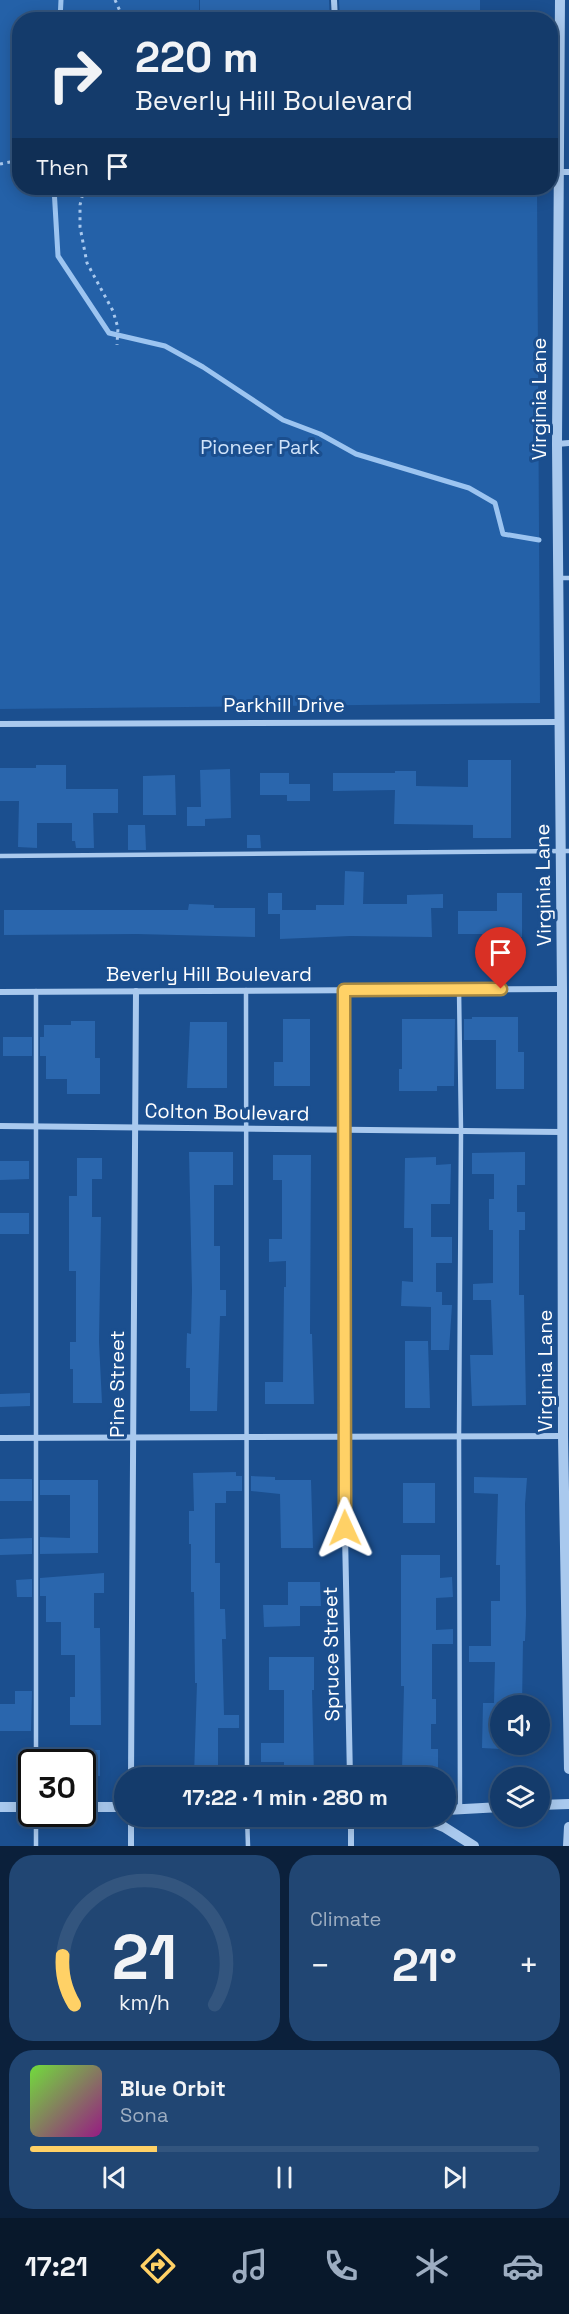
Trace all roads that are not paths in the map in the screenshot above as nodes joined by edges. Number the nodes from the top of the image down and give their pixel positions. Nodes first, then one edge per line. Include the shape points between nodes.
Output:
1 (560, 0) edge
2 (558, 16) edge
3 (558, 84) edge
4 (564, 172) edge
5 (564, 309) edge
6 (569, 443) edge
7 (557, 444) junction
8 (563, 578) edge
9 (564, 722) edge
10 (0, 724) edge
11 (565, 851) edge
12 (0, 856) edge
13 (459, 989) junction
14 (562, 989) junction
15 (246, 990) junction
16 (344, 990) junction
17 (135, 991) junction
18 (0, 992) edge
19 (36, 992) junction
20 (0, 1126) edge
21 (35, 1126) junction
22 (135, 1127) junction
23 (246, 1129) junction
24 (344, 1130) junction
25 (461, 1131) junction
26 (562, 1132) junction
27 (565, 1181) edge
28 (563, 1436) junction
29 (133, 1437) junction
30 (246, 1437) junction
31 (343, 1437) junction
32 (459, 1437) junction
33 (0, 1438) edge
34 (35, 1438) junction
35 (567, 1534) edge
36 (36, 1749) edge
37 (131, 1767) edge
38 (247, 1767) edge
39 (350, 1767) edge
40 (569, 1769) edge
41 (569, 1804) edge
42 (550, 1805) edge
43 (0, 1807) edge
44 (18, 1807) edge
45 (96, 1807) edge
46 (114, 1807) edge
47 (490, 1808) edge
48 (456, 1809) edge
49 (460, 1809) junction
50 (36, 1827) edge
51 (131, 1827) edge
52 (247, 1827) edge
53 (351, 1827) edge
54 (444, 1827) edge
55 (569, 1827) edge
56 (36, 1846) edge
57 (131, 1846) edge
58 (248, 1846) edge
59 (351, 1846) edge
60 (474, 1846) edge
61 (568, 1846) edge

1 - 2 street, Virginia Lane
3 - 4 street, Virginia Lane
4 - 5 street, Virginia Lane
5 - 7 street, Virginia Lane
6 - 7 street
7 - 8 street, Virginia Lane
8 - 9 street, Virginia Lane
9 - 10 street, Parkhill Drive
9 - 11 street, Virginia Lane
11 - 12 lane
11 - 14 street, Virginia Lane
13 - 14 street, Beverly Hill Boulevard
13 - 16 street, Beverly Hill Boulevard
13 - 25 lane
14 - 26 street, Virginia Lane
15 - 16 street, Beverly Hill Boulevard
15 - 17 street, Beverly Hill Boulevard
15 - 23 lane
16 - 24 street, Spruce Street
17 - 19 street, Beverly Hill Boulevard
17 - 22 street, Pine Street
18 - 19 street, Beverly Hill Boulevard
19 - 21 lane
20 - 21 street, Colton Boulevard
21 - 22 street, Colton Boulevard
21 - 34 lane
22 - 23 street, Colton Boulevard
22 - 29 street, Pine Street
23 - 24 street, Colton Boulevard
23 - 30 lane
24 - 25 street, Colton Boulevard
24 - 31 street, Spruce Street
25 - 26 street, Colton Boulevard
25 - 32 lane
26 - 27 street, Virginia Lane
27 - 28 street, Virginia Lane
28 - 32 street
28 - 35 street, Virginia Lane
29 - 30 street
29 - 34 street
29 - 37 street, Pine Street
30 - 31 street
30 - 38 lane
31 - 32 street
31 - 39 street, Spruce Street
32 - 49 lane
33 - 34 street
34 - 36 lane
35 - 40 street, Virginia Lane
41 - 42 street
43 - 44 street
45 - 46 street
47 - 49 street
48 - 49 street
50 - 56 lane
51 - 57 street
52 - 58 lane
53 - 59 street
54 - 60 street
55 - 61 street

